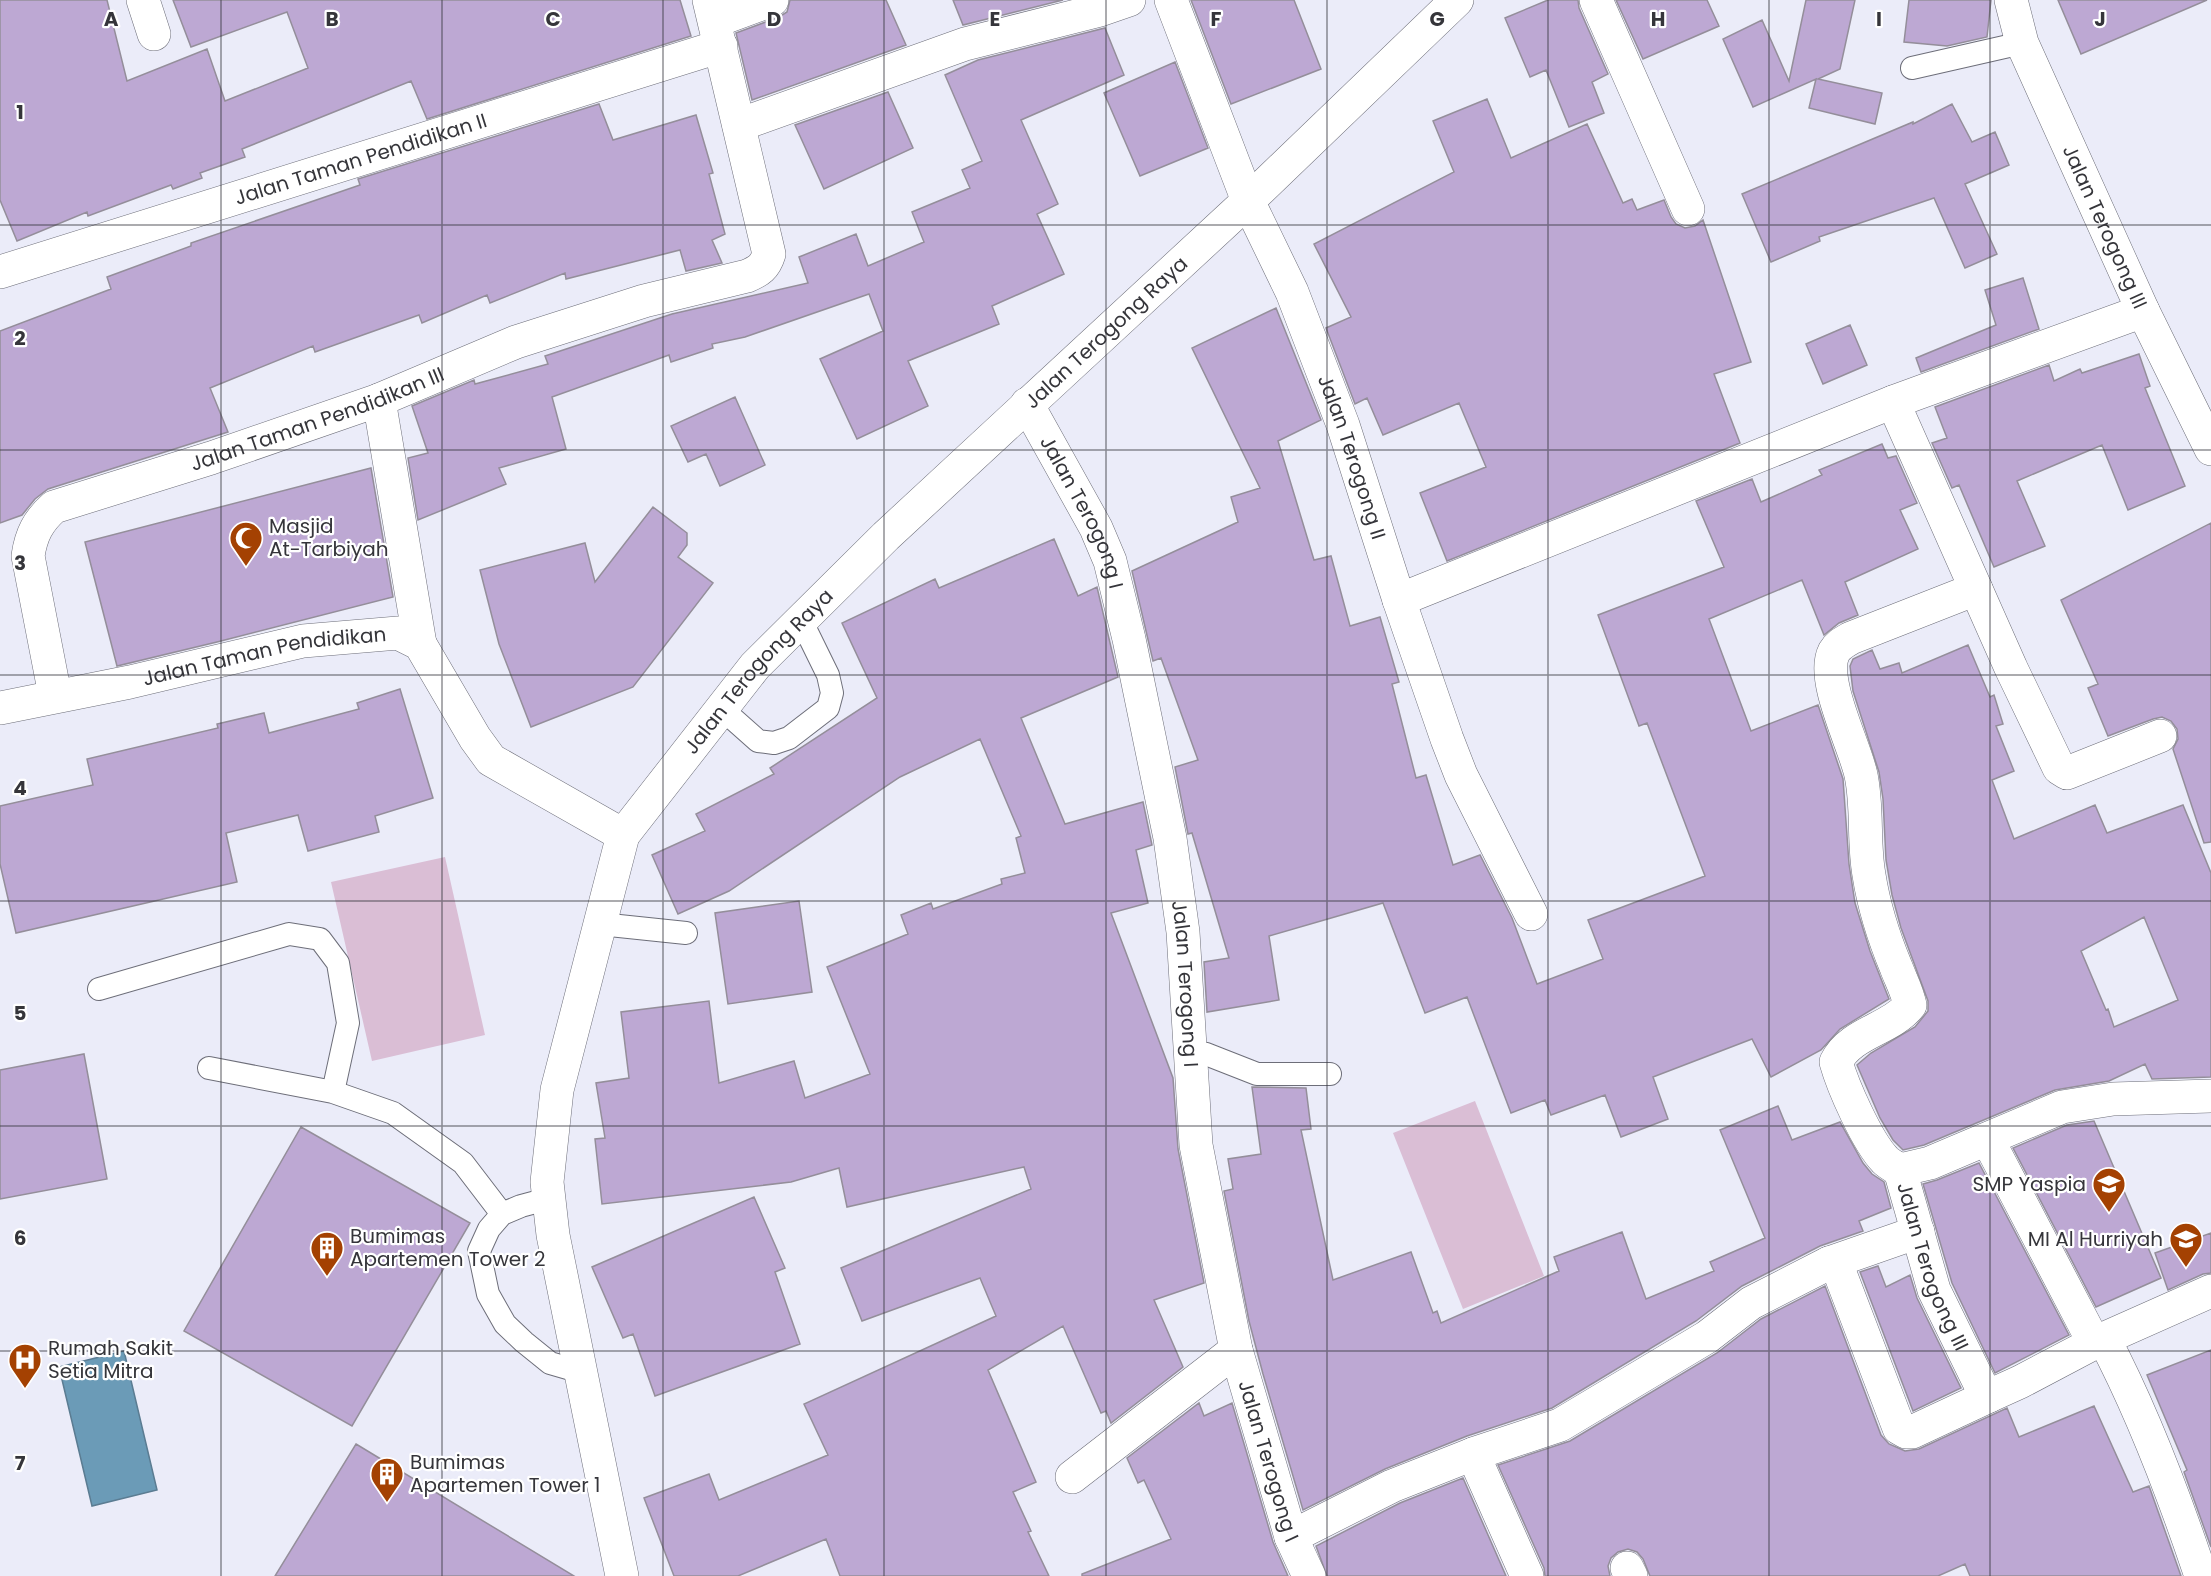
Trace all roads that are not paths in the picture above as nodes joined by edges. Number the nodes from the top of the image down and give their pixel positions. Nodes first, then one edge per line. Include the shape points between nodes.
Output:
1 (143, 0) edge
2 (772, 0) edge
3 (1129, 0) edge
4 (1171, 0) edge
5 (1457, 0) edge
6 (1596, 0) edge
7 (2012, 0) edge
8 (715, 22) edge
9 (154, 34) dead end
10 (2022, 43) junction
11 (1912, 68) dead end
12 (739, 125) junction
13 (1248, 201) junction
14 (1688, 209) dead end
15 (0, 272) edge
16 (2143, 311) junction
17 (379, 400) junction
18 (1893, 402) junction
19 (1027, 404) junction
20 (2211, 449) edge
21 (1976, 589) junction
22 (1399, 600) junction
23 (801, 620) junction
24 (420, 644) junction
25 (55, 695) junction
26 (0, 708) edge
27 (722, 709) junction
28 (2160, 736) dead end
29 (623, 835) junction
30 (1531, 914) dead end
31 (600, 924) junction
32 (686, 933) dead end
33 (99, 989) dead end
34 (1190, 1052) junction
35 (209, 1068) dead end
36 (1330, 1074) dead end
37 (333, 1092) junction
38 (2211, 1096) edge
39 (1988, 1140) junction
40 (1900, 1170) junction
41 (547, 1199) junction
42 (502, 1214) junction
43 (1918, 1232) junction
44 (1829, 1263) junction
45 (2211, 1291) edge
46 (2099, 1341) junction
47 (1236, 1350) junction
48 (581, 1372) junction
49 (1989, 1396) junction
50 (1473, 1454) junction
51 (1072, 1477) dead end
52 (1291, 1537) junction
53 (622, 1576) edge
54 (1309, 1576) edge
55 (1527, 1576) edge
56 (2201, 1576) edge

1 - 9 street
2 - 8 street, Jalan Taman Pendidikan II
3 - 12 street via 965,44
4 - 13 street, Jalan Terogong II
5 - 13 street, Jalan Terogong Raya
6 - 14 street
7 - 10 street, Jalan Terogong III
8 - 12 street
8 - 15 street, Jalan Taman Pendidikan II
10 - 11 lane
10 - 16 street, Jalan Terogong III
12 - 17 street, Jalan Taman Pendidikan III via 769,254 766,265 757,272 644,301 516,342
13 - 19 street, Jalan Terogong Raya
13 - 22 street, Jalan Terogong II via 1292,292 1343,425
16 - 18 street
16 - 20 street, Jalan Terogong III
17 - 24 street
17 - 25 street, Jalan Taman Pendidikan III via 54,507 44,516 30,541 28,556
18 - 21 street
18 - 22 street
19 - 23 street, Jalan Terogong Raya
19 - 34 street, Jalan Terogong I via 1096,528 1110,561 1170,838 1183,932
21 - 28 street via 2063,772
21 - 40 street via 1851,638 1839,645 1831,663 1840,713 1861,773 1875,904 1911,1005 1902,1016 1841,1051 1836,1062 1871,1140 1886,1161
22 - 30 street, Jalan Terogong II via 1461,775
23 - 27 street, Jalan Terogong Raya via 755,666
23 - 27 lane via 828,675 832,693 828,708 789,738 774,743 758,741
24 - 25 street, Jalan Taman Pendidikan via 398,633 303,641
24 - 29 street via 491,760
25 - 26 street, Jalan Taman Pendidikan
27 - 29 street, Jalan Terogong Raya
29 - 31 street, Jalan Terogong Raya
31 - 32 lane
31 - 41 street, Jalan Terogong Raya via 557,1090
33 - 37 lane via 289,934 320,939 338,963 348,1023
34 - 36 lane via 1206,1054 1257,1074
34 - 47 street, Jalan Terogong I via 1196,1145
35 - 37 lane
37 - 42 lane via 393,1113 463,1163
38 - 39 street, Jalan Terogong III via 2113,1100 2062,1107
39 - 40 street, Jalan Terogong III via 1930,1163
39 - 46 street
40 - 43 street, Jalan Terogong III
41 - 42 lane
41 - 48 street, Jalan Terogong Raya
42 - 48 lane via 489,1229 479,1251 488,1293 505,1324 524,1342 549,1363
43 - 44 street
43 - 49 street, Jalan Terogong III via 1934,1290
44 - 49 street via 1838,1268 1899,1428 1912,1432
44 - 50 street via 1751,1303 1707,1337 1560,1425
45 - 46 street
46 - 49 street
46 - 56 street via 2148,1430
47 - 51 street
47 - 52 street, Jalan Terogong I
48 - 53 street, Jalan Terogong Raya
50 - 52 street via 1392,1486
50 - 55 street
52 - 54 street, Jalan Terogong I

